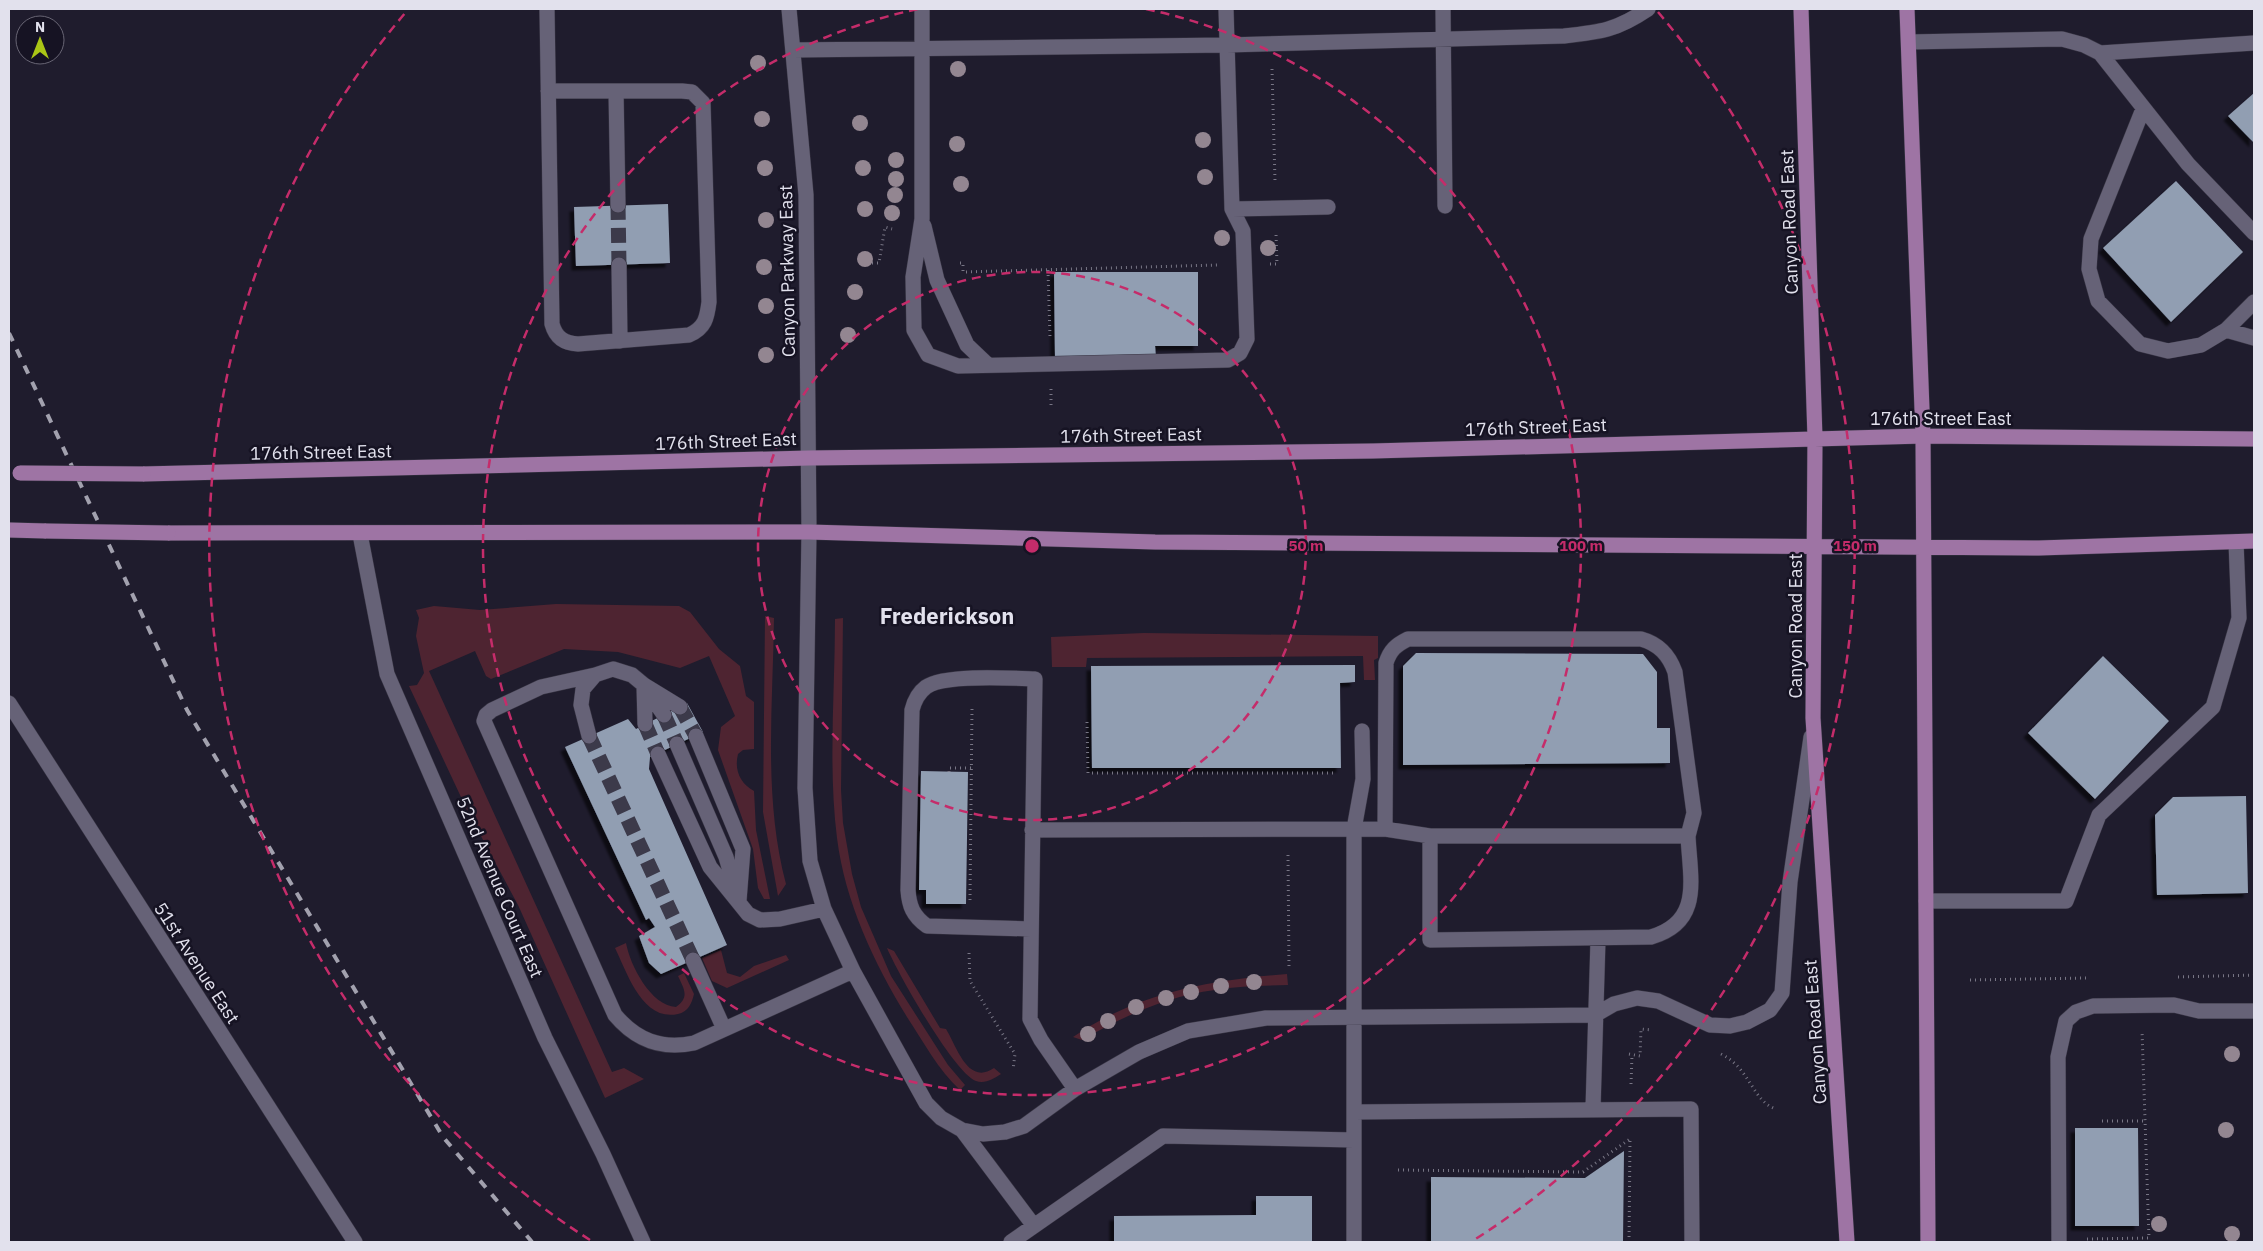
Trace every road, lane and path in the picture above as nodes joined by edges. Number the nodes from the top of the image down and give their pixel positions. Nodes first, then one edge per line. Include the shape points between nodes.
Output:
1 (547, 9) edge
2 (789, 9) edge
3 (922, 9) edge
4 (1226, 9) edge
5 (1444, 9) edge
6 (1648, 9) edge
7 (1802, 9) edge
8 (1908, 9) edge
9 (1444, 39) junction
10 (1909, 42) junction
11 (2254, 43) edge
12 (1271, 44) junction
13 (1227, 45) junction
14 (793, 50) junction
15 (922, 50) junction
16 (2100, 53) junction
17 (548, 90) junction
18 (616, 90) junction
19 (2143, 109) junction
20 (618, 205) tunnel mouth
21 (1446, 206) dead end
22 (1328, 207) dead end
23 (1276, 208) junction
24 (1232, 210) junction
25 (922, 219) junction
26 (2254, 233) edge
27 (891, 236) dead end
28 (872, 262) dead end
29 (955, 262) dead end
30 (1267, 264) dead end
31 (618, 265) tunnel mouth
32 (1218, 265) dead end
33 (1048, 270) junction
34 (2254, 302) edge
35 (2248, 315) edge
36 (2226, 330) junction
37 (2254, 338) edge
38 (620, 341) junction
39 (1050, 347) dead end
40 (988, 365) junction
41 (1051, 389) dead end
42 (1051, 405) dead end
43 (1923, 436) junction
44 (1814, 438) junction
45 (2254, 439) edge
46 (809, 458) junction
47 (15, 473) edge
48 (9, 530) edge
49 (809, 532) junction
50 (360, 534) junction
51 (2254, 541) edge
52 (2236, 542) junction
53 (1814, 545) junction
54 (1924, 546) junction
55 (595, 675) junction
56 (644, 685) junction
57 (9, 703) edge
58 (680, 707) tunnel mouth
59 (972, 708) dead end
60 (664, 715) tunnel mouth
61 (1813, 718) junction
62 (1087, 722) dead end
63 (645, 724) tunnel mouth
64 (1362, 731) dead end
65 (589, 736) tunnel mouth
66 (696, 736) tunnel mouth
67 (677, 744) tunnel mouth
68 (658, 754) tunnel mouth
69 (971, 768) junction
70 (949, 772) dead end
71 (1339, 772) dead end
72 (1354, 829) junction
73 (1385, 829) junction
74 (1032, 830) junction
75 (1430, 836) junction
76 (1688, 836) junction
77 (1288, 851) dead end
78 (739, 901) junction
79 (1926, 901) junction
80 (970, 906) dead end
81 (824, 908) junction
82 (1031, 929) junction
83 (1598, 940) junction
84 (969, 952) dead end
85 (693, 960) tunnel mouth
86 (1289, 969) dead end
87 (853, 971) junction
88 (2254, 1011) edge
89 (1595, 1015) junction
90 (1355, 1017) junction
91 (2142, 1028) dead end
92 (724, 1029) junction
93 (1660, 1033) dead end
94 (1714, 1052) dead end
95 (1013, 1070) dead end
96 (1631, 1086) dead end
97 (1075, 1089) junction
98 (1593, 1109) junction
99 (1776, 1109) dead end
100 (1354, 1112) junction
101 (2146, 1121) junction
102 (2102, 1122) dead end
103 (962, 1130) junction
104 (1354, 1140) junction
105 (1398, 1170) dead end
106 (1034, 1226) junction
107 (2087, 1239) dead end
108 (355, 1242) edge
109 (643, 1242) edge
110 (1011, 1242) edge
111 (1354, 1242) edge
112 (1629, 1242) edge
113 (1692, 1242) edge
114 (1847, 1242) edge
115 (1928, 1242) edge
116 (2059, 1242) edge

1 - 17 street
2 - 14 street, Canyon Parkway East
3 - 15 street
4 - 13 street
5 - 9 street
6 - 9 street via 1605,32
7 - 44 main road, Canyon Road East
8 - 10 main road
9 - 12 street
9 - 21 street
10 - 16 street via 2062,39
10 - 43 main road
11 - 16 street
12 - 13 street
12 - 23 path
13 - 15 street
13 - 24 street
14 - 15 street
14 - 46 street, Canyon Parkway East via 806,195
15 - 25 street
16 - 19 street
17 - 18 street
17 - 38 street via 554,331 567,343
18 - 20 street
18 - 38 street via 682,90 692,92 703,103 708,302 704,325 696,332
19 - 26 street via 2188,164
19 - 36 street via 2091,239 2089,269 2098,301 2140,344 2168,351 2201,346
22 - 23 street
23 - 24 street
23 - 30 path via 1277,264
24 - 40 street via 1243,231 1247,339 1240,353 1228,360
25 - 40 street via 937,280 967,346
25 - 40 street via 913,277 914,330 928,355 958,366
27 - 28 path via 893,228 885,227 879,262
29 - 33 path via 964,262 964,272
31 - 38 street
32 - 33 path
33 - 39 path
34 - 35 street
35 - 36 street
36 - 37 street
41 - 42 path
43 - 44 main road, 176th Street East
43 - 45 main road, 176th Street East
43 - 54 main road
44 - 46 main road, 176th Street East via 1372,451
44 - 53 main road, Canyon Road East
46 - 47 main road, 176th Street East, bridge via 143,474
46 - 49 street, Canyon Parkway East
48 - 50 main road, bridge
49 - 50 main road
49 - 53 main road via 1155,542
49 - 81 street, Canyon Parkway East via 805,788 810,861
50 - 109 street, 52nd Avenue Court East via 387,674 545,1038
51 - 52 main road
52 - 54 main road via 2039,548
52 - 79 street via 2239,618 2213,707 2100,815 2066,901
53 - 54 main road
53 - 61 main road, Canyon Road East
54 - 79 main road
55 - 56 street via 613,669 632,675
55 - 65 street via 583,689 581,705
55 - 92 street via 542,687 492,710 484,721 487,730 615,1015 638,1037 670,1046 694,1043
56 - 58 street
56 - 60 street
56 - 63 street
57 - 108 street, 51st Avenue East
59 - 69 path
61 - 89 street via 1790,882 1782,993 1770,1010 1738,1024 1710,1025 1658,1001 1637,998 1614,1004
61 - 114 main road, Canyon Road East
62 - 71 path via 1088,773
64 - 72 street via 1362,779
66 - 78 street via 743,849
67 - 78 street via 726,857
68 - 78 street via 710,867
69 - 70 path via 949,768
69 - 80 path
72 - 73 street
72 - 74 street
72 - 90 street
73 - 75 street
73 - 76 street via 1386,663 1397,644 1408,639 1641,639 1653,642 1664,652 1675,672 1694,813
74 - 82 street
74 - 82 street via 1035,679 943,680 926,687 915,699 912,710 909,905 916,919 927,926
75 - 76 street
75 - 83 street via 1430,940
76 - 83 street via 1691,892 1689,907 1682,920 1668,932 1651,937
77 - 86 path
78 - 81 street via 748,914 760,920 780,919
79 - 115 main road
81 - 87 street, Canyon Parkway East
82 - 97 street via 1030,1019
83 - 89 street
84 - 95 path via 970,981 1015,1054
85 - 92 street
87 - 92 street
87 - 103 street, Canyon Parkway East via 926,1102 941,1118
88 - 116 street via 2199,1011 2174,1005 2093,1006 2076,1012 2066,1021 2058,1057
89 - 90 street
89 - 98 street
90 - 97 street via 1266,1018 1188,1030 1139,1052
90 - 100 street
91 - 101 path
93 - 96 path via 1641,1029 1640,1056 1630,1055
94 - 99 path via 1739,1065 1760,1099
97 - 103 street via 1024,1126 983,1134
98 - 100 street
98 - 113 street via 1691,1109
100 - 104 street
101 - 102 path
101 - 107 path via 2150,1238
103 - 106 street
104 - 106 street via 1163,1136
104 - 111 street
105 - 112 path via 1583,1172 1630,1139
106 - 110 street

